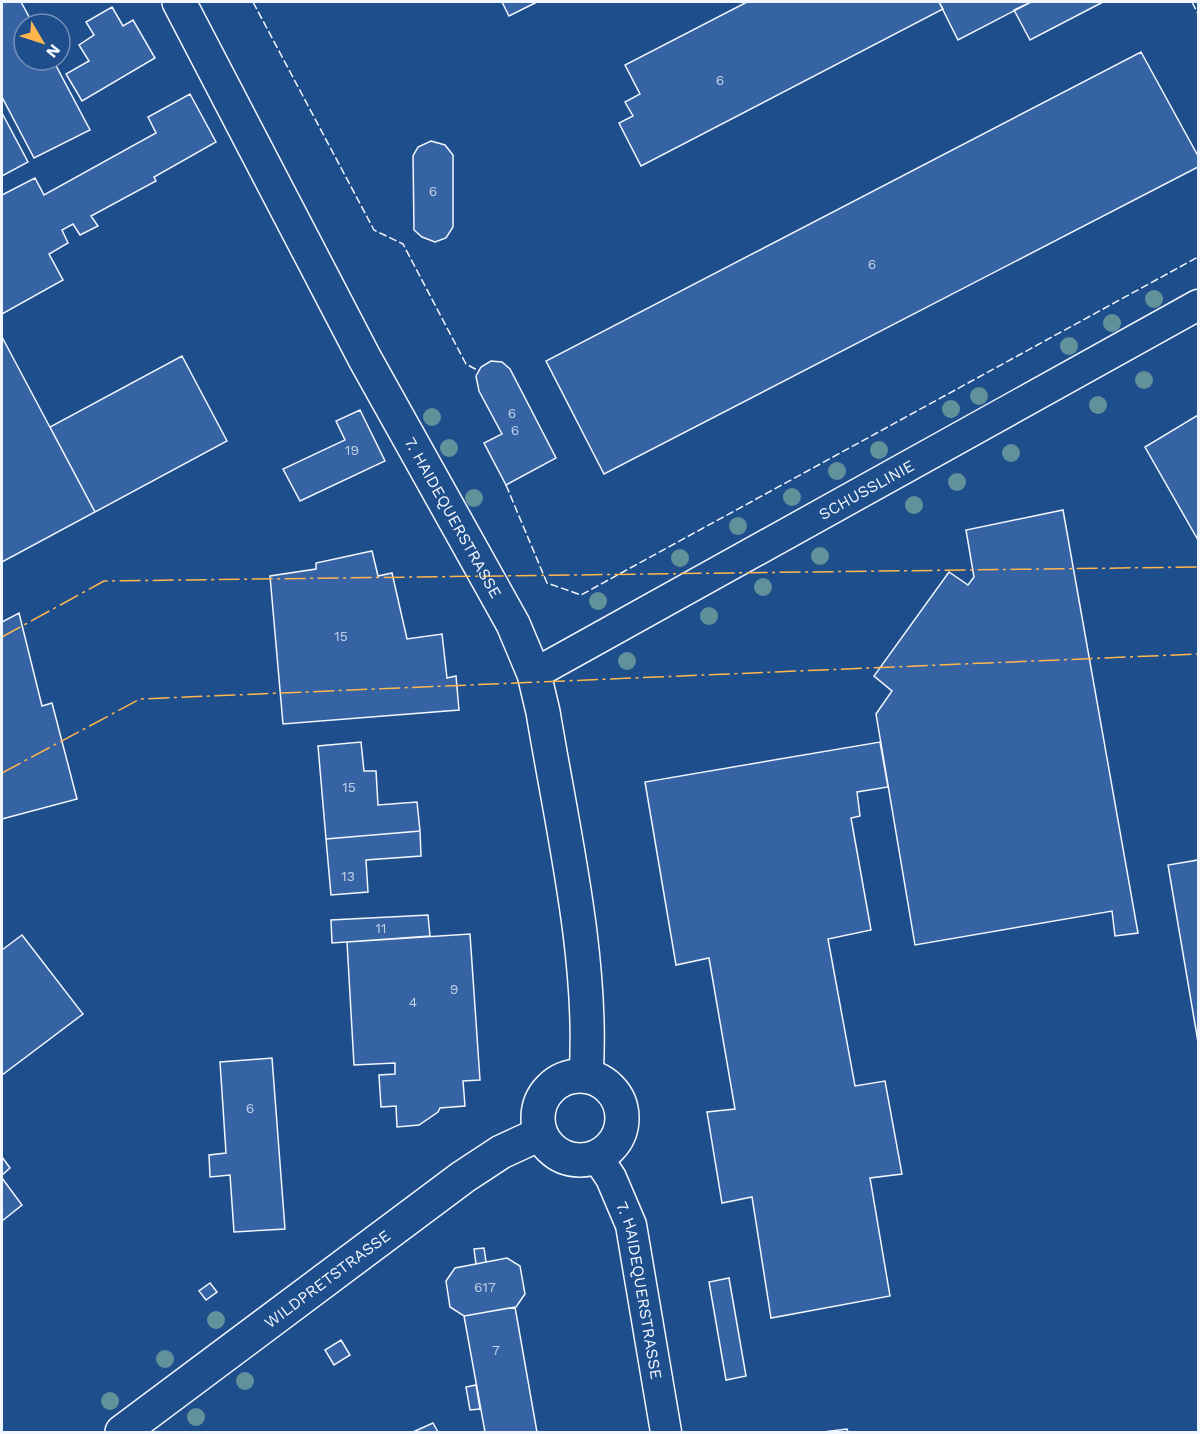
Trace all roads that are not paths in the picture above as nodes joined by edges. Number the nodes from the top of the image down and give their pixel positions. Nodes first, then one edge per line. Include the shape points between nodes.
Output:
1 (179, 2) edge
2 (1198, 304) edge
3 (534, 674) junction
4 (586, 1076) junction
5 (540, 1134) junction
6 (597, 1157) junction
7 (122, 1432) edge
8 (666, 1432) edge

1 - 3 main road, 7. HAIDEQUERSTRASSE via 365,359 513,624
2 - 3 street, SCHUSSLINIE
3 - 4 main road, 7. HAIDEQUERSTRASSE via 581,946 589,1038
4 - 5 main road via 562,1079 549,1088 541,1100 537,1119
4 - 6 main road via 604,1082 616,1094 622,1108 618,1137
5 - 6 main road via 560,1155 574,1160
5 - 7 main road, WILDPRETSTRASSE via 501,1152 464,1177
6 - 8 street, 7. HAIDEQUERSTRASSE via 611,1178 631,1225

